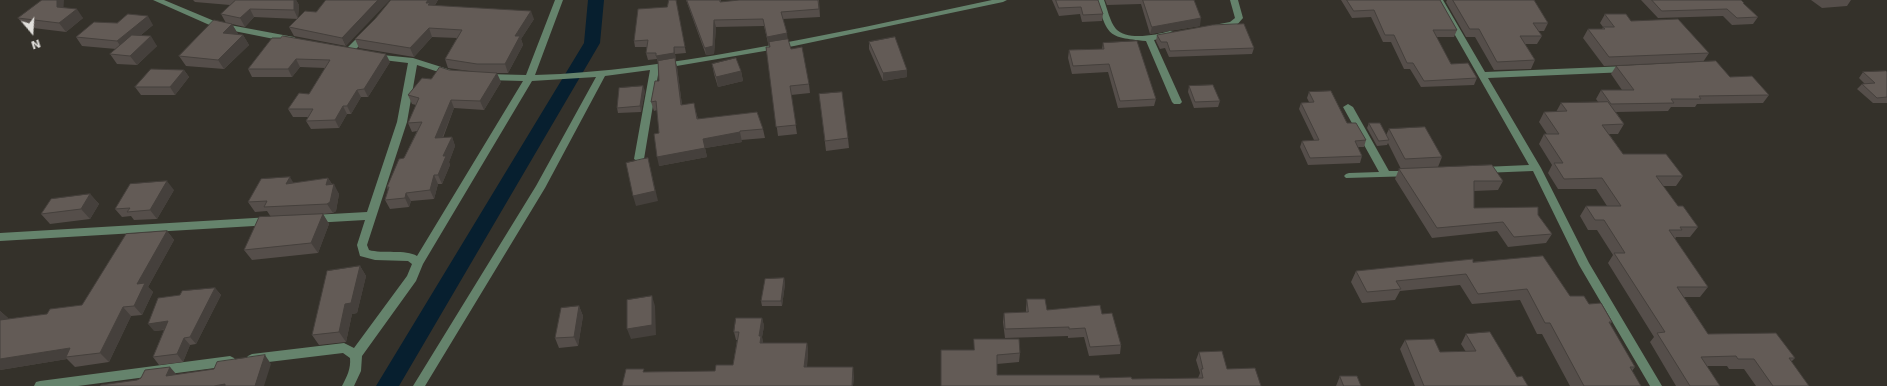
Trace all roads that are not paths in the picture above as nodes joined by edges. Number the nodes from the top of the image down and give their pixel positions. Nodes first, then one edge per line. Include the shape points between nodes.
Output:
1 (157, 0) edge
2 (559, 0) edge
3 (1003, 0) edge
4 (1100, 0) edge
5 (1234, 0) edge
6 (1439, 0) edge
7 (375, 25) edge
8 (1207, 29) edge
9 (1181, 32) edge
10 (1149, 39) junction
11 (303, 42) edge
12 (413, 61) junction
13 (655, 68) junction
14 (1639, 68) edge
15 (459, 74) edge
16 (601, 75) junction
17 (1483, 75) junction
18 (480, 77) edge
19 (529, 78) junction
20 (1177, 102) dead end
21 (1348, 107) dead end
22 (639, 159) edge
23 (1536, 168) junction
24 (1473, 171) edge
25 (1418, 173) edge
26 (1386, 175) junction
27 (1349, 176) dead end
28 (371, 216) junction
29 (300, 220) edge
30 (284, 221) edge
31 (0, 236) edge
32 (418, 263) junction
33 (356, 355) junction
34 (40, 386) edge
35 (348, 386) edge
36 (419, 386) edge
37 (1656, 386) edge

1 - 11 street via 216,25
2 - 19 street
3 - 13 street via 818,40
4 - 10 street via 1115,33
5 - 8 street via 1239,13 1237,22
6 - 17 street
7 - 12 street via 345,50
9 - 10 street
10 - 20 street
12 - 15 street
12 - 28 street via 402,122
13 - 16 street
13 - 22 street
14 - 17 street
16 - 19 street
16 - 36 street via 540,188
17 - 23 street
18 - 19 street
19 - 32 street
21 - 26 street
23 - 24 street
23 - 37 street via 1584,264
25 - 26 street
26 - 27 street
28 - 29 street
28 - 32 street via 362,245 364,253 375,256 410,257
30 - 31 street
32 - 33 street via 412,278
33 - 34 street via 344,348 330,349
33 - 35 street via 357,363

